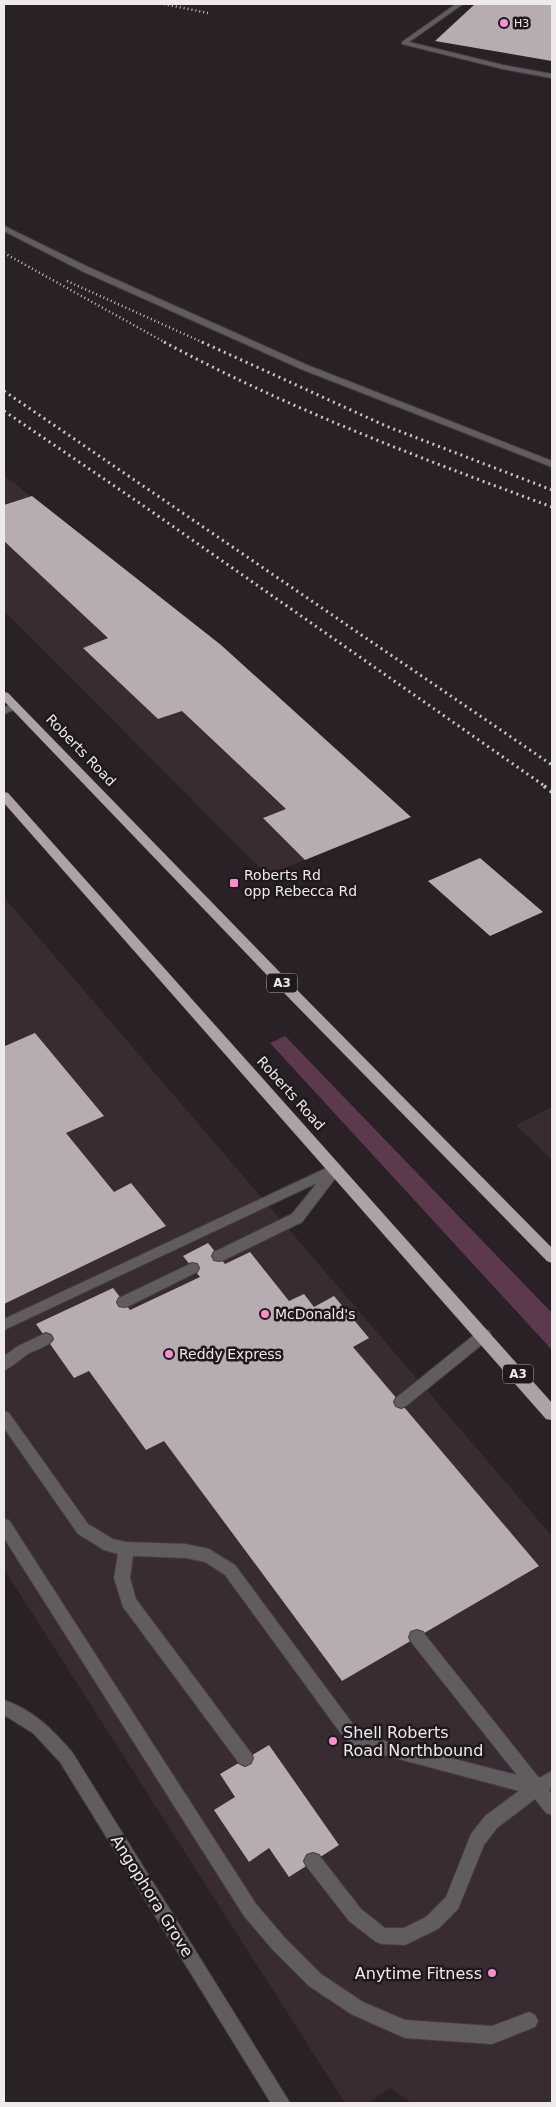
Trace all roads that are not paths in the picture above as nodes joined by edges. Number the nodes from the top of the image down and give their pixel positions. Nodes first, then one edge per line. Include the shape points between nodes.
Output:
1 (460, 4) edge
2 (552, 76) edge
3 (4, 228) edge
4 (552, 464) edge
5 (4, 695) edge
6 (10, 709) edge
7 (4, 796) edge
8 (335, 1169) junction
9 (219, 1256) dead end
10 (552, 1257) edge
11 (192, 1268) dead end
12 (124, 1302) dead end
13 (4, 1325) edge
14 (484, 1335) junction
15 (46, 1339) dead end
16 (4, 1364) edge
17 (400, 1402) dead end
18 (552, 1414) edge
19 (4, 1417) edge
20 (4, 1526) edge
21 (126, 1549) junction
22 (417, 1637) dead end
23 (4, 1707) edge
24 (245, 1758) dead end
25 (552, 1779) edge
26 (537, 1788) junction
27 (552, 1808) edge
28 (313, 1861) dead end
29 (529, 2021) dead end
30 (281, 2103) edge

1 - 2 street via 404,43
3 - 4 street via 85,269 304,367
5 - 6 highway, Roberts Road / A3
6 - 10 highway, Roberts Road / A3
7 - 8 highway, Roberts Road / A3
8 - 9 street via 297,1218
8 - 13 street
8 - 14 highway, Roberts Road / A3
11 - 12 street
14 - 17 street
14 - 18 highway, Roberts Road / A3
15 - 16 street
19 - 21 street via 84,1529 108,1545
20 - 29 street via 250,1910 315,1980 357,2008 405,2029 492,2035
21 - 24 street via 122,1578 129,1602
21 - 26 street via 186,1551 209,1556 230,1570 356,1741
22 - 26 street
23 - 30 street, Angophora Grove via 24,1715 66,1757
25 - 26 street
26 - 27 street
26 - 28 street via 491,1822 477,1840 452,1903 432,1923 405,1937 382,1936 355,1915

